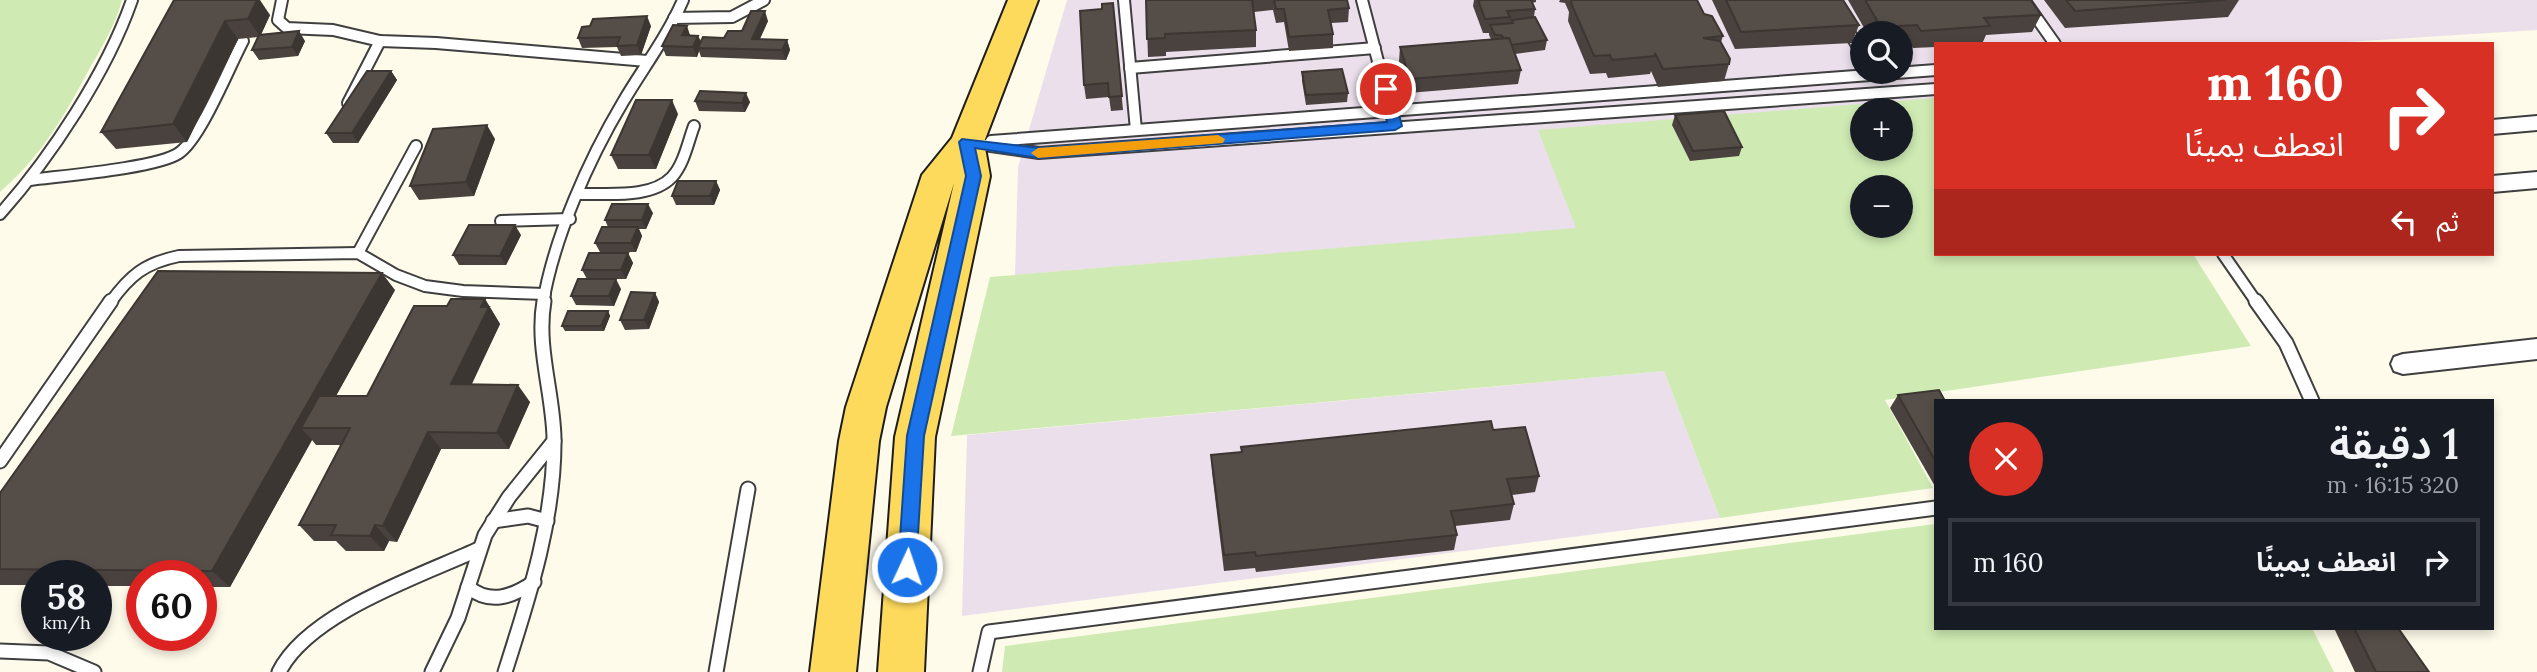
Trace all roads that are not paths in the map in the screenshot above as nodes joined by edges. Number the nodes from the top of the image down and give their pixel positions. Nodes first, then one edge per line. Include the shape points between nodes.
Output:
1 (132, 0) edge
2 (282, 0) edge
3 (683, 0) edge
4 (764, 0) edge
5 (1023, 0) edge
6 (1124, 0) edge
7 (1362, 0) edge
8 (1829, 0) edge
9 (2024, 0) edge
10 (674, 18) junction
11 (1850, 34) edge
12 (243, 41) edge
13 (380, 41) junction
14 (2054, 42) edge
15 (1375, 48) junction
16 (647, 61) junction
17 (1130, 68) junction
18 (1934, 71) edge
19 (1913, 72) edge
20 (1850, 75) edge
21 (1880, 84) edge
22 (1934, 89) edge
23 (1885, 93) junction
24 (347, 104) edge
25 (1391, 110) junction
26 (2537, 123) edge
27 (694, 126) dead end
28 (1395, 126) junction
29 (2494, 127) edge
30 (1136, 130) junction
31 (967, 142) junction
32 (416, 146) dead end
33 (30, 180) junction
34 (2537, 180) edge
35 (2494, 184) edge
36 (581, 194) junction
37 (0, 214) edge
38 (570, 219) junction
39 (501, 221) dead end
40 (358, 253) junction
41 (2224, 256) edge
42 (545, 294) junction
43 (2537, 349) edge
44 (2403, 364) dead end
45 (2311, 399) edge
46 (554, 441) junction
47 (0, 461) edge
48 (748, 489) dead end
49 (1934, 508) edge
50 (493, 521) junction
51 (547, 522) junction
52 (479, 549) junction
53 (534, 582) junction
54 (468, 587) junction
55 (0, 651) edge
56 (94, 672) edge
57 (279, 672) edge
58 (432, 672) edge
59 (505, 672) edge
60 (716, 672) edge
61 (833, 672) edge
62 (901, 672) edge
63 (980, 672) edge

1 - 33 lane via 107,56
2 - 13 lane via 278,20 287,28 333,30
3 - 10 lane
4 - 10 lane via 734,18
5 - 31 main road
6 - 17 lane
7 - 15 lane
8 - 11 lane
9 - 14 lane
10 - 16 lane
12 - 33 lane via 192,140 178,154 155,162
13 - 16 lane
13 - 24 lane
15 - 17 lane
15 - 25 lane
16 - 36 lane via 620,107
17 - 30 lane
18 - 19 lane
20 - 25 lane
21 - 23 lane
22 - 23 lane
23 - 28 lane
25 - 28 lane
25 - 30 lane
26 - 29 street
27 - 36 lane via 676,171 663,184
28 - 31 lane via 1039,153
30 - 31 lane
31 - 61 main road via 939,174 866,407
31 - 62 main road via 973,176 915,436
32 - 40 lane
33 - 37 lane
34 - 35 street
36 - 38 lane
38 - 39 lane
38 - 42 lane
40 - 42 lane via 425,286
40 - 47 lane via 178,256 144,266 120,288
41 - 45 lane via 2286,344
42 - 46 lane via 543,331
43 - 44 street
46 - 50 lane
46 - 51 lane
48 - 60 lane
49 - 63 lane via 989,632
50 - 51 lane via 528,516
50 - 52 lane
51 - 53 lane
52 - 54 lane
52 - 57 lane via 331,619 289,653
53 - 54 lane via 502,598 482,597
53 - 59 lane
54 - 58 lane
55 - 56 lane via 56,652

